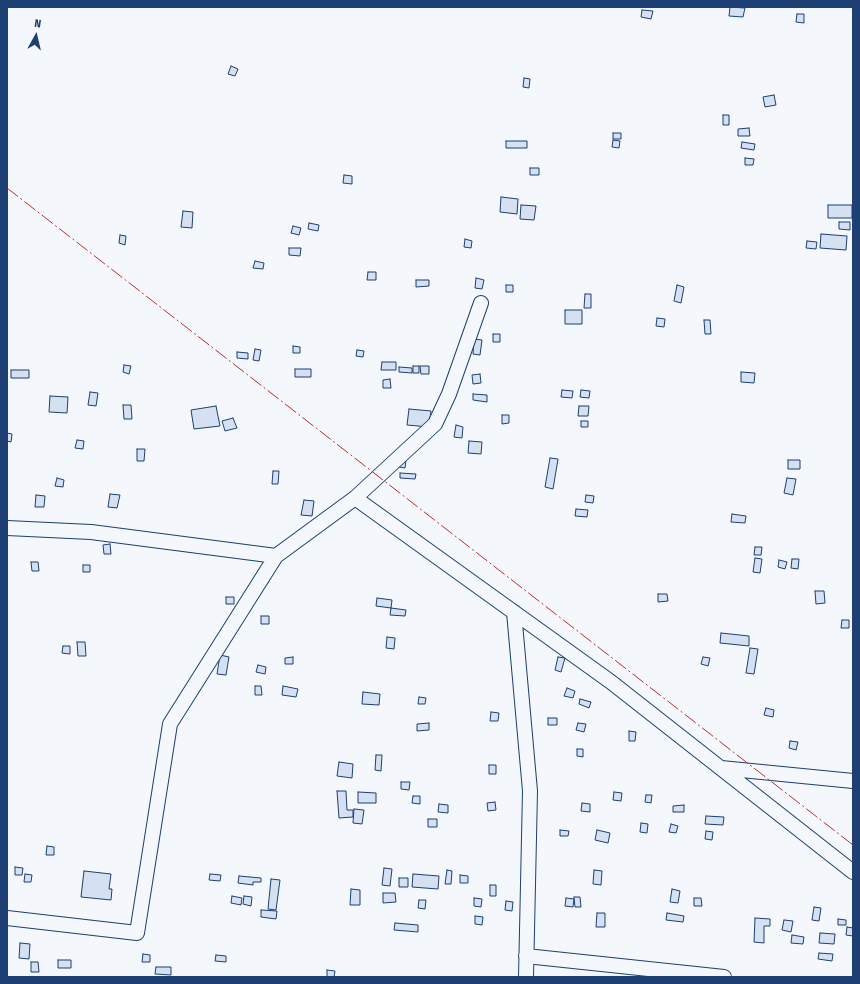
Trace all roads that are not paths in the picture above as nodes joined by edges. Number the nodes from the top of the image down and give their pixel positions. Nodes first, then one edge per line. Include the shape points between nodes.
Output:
1 (481, 303) dead end
2 (355, 498) junction
3 (7, 528) edge
4 (276, 556) junction
5 (514, 612) junction
6 (720, 768) junction
7 (853, 781) edge
8 (853, 872) edge
9 (7, 918) edge
10 (526, 956) junction
11 (641, 973) edge
12 (526, 977) edge
13 (724, 977) edge

1 - 2 street via 449,394 435,424
2 - 4 street
2 - 5 street
3 - 4 street via 91,532
4 - 9 street via 170,724 137,932
5 - 6 street via 611,682
5 - 10 street via 530,791
6 - 7 street
6 - 8 street
10 - 11 street
10 - 12 street
11 - 13 street

